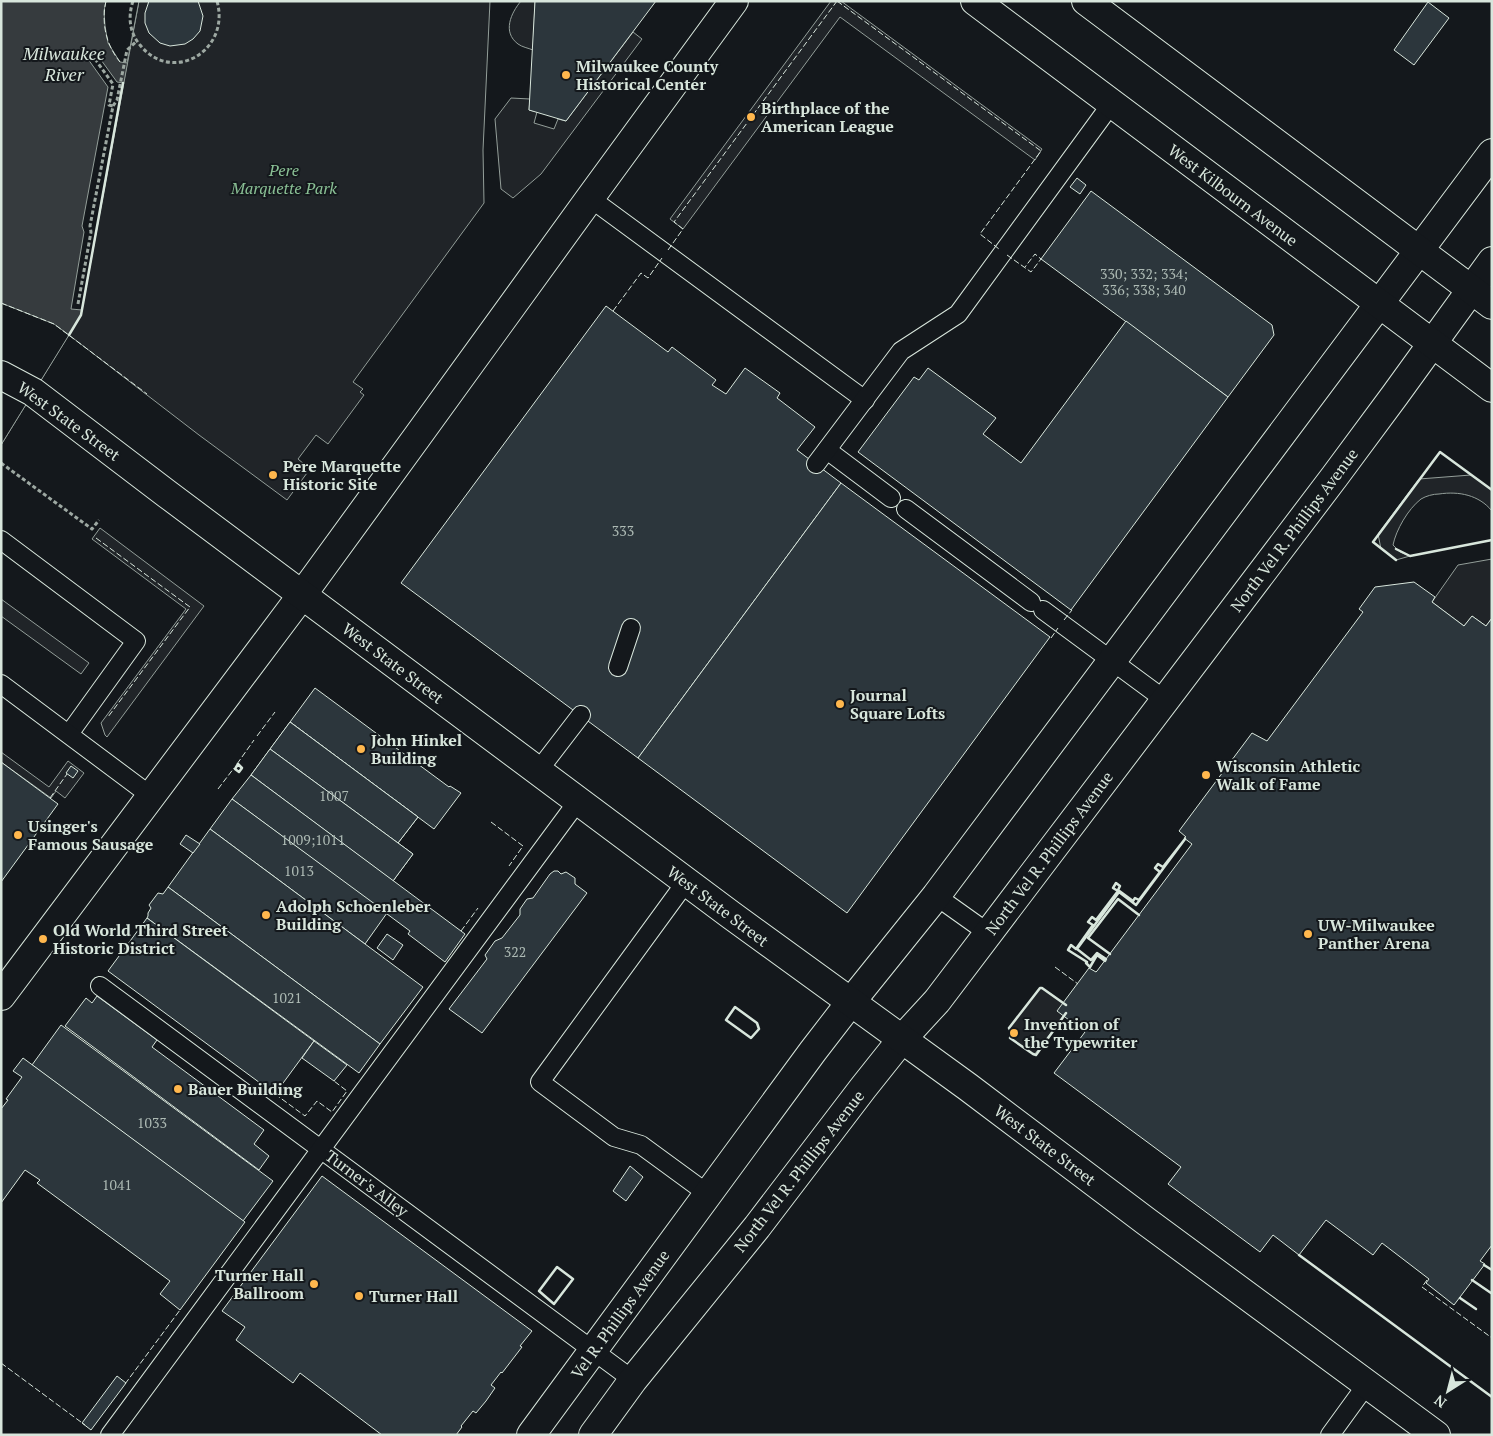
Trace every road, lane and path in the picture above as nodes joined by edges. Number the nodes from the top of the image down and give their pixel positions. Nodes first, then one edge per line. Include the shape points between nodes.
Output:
1 (133, 1) edge
2 (216, 1) edge
3 (734, 1) edge
4 (976, 1) edge
5 (1086, 1) edge
6 (137, 41) junction
7 (95, 59) dead end
8 (1112, 103) junction
9 (113, 106) junction
10 (1492, 153) edge
11 (590, 198) junction
12 (1418, 251) junction
13 (1492, 260) edge
14 (1481, 297) edge
15 (1378, 303) junction
16 (78, 304) dead end
17 (1432, 343) junction
18 (1, 375) edge
19 (1492, 388) edge
20 (865, 400) junction
21 (827, 450) junction
22 (1, 463) edge
23 (816, 464) dead end
24 (891, 498) dead end
25 (906, 509) dead end
26 (98, 520) dead end
27 (1, 540) edge
28 (302, 595) junction
29 (631, 628) dead end
30 (1112, 662) junction
31 (618, 667) dead end
32 (1, 684) edge
33 (1165, 700) junction
34 (580, 715) dead end
35 (69, 734) junction
36 (538, 771) junction
37 (151, 796) junction
38 (578, 801) junction
39 (686, 882) junction
40 (936, 896) junction
41 (988, 933) junction
42 (100, 986) dead end
43 (1, 996) edge
44 (850, 1003) junction
45 (902, 1039) junction
46 (321, 1149) junction
47 (708, 1194) junction
48 (594, 1351) junction
49 (634, 1380) junction
50 (1367, 1384) junction
51 (110, 1435) edge
52 (531, 1435) edge
53 (593, 1435) edge
54 (1330, 1435) edge
55 (1436, 1435) edge

1 - 6 path via 130,24
2 - 6 path via 220,17 218,31 208,48 196,57 183,62 164,61 148,53
3 - 11 street
4 - 8 street, West Kilbourn Avenue
5 - 12 street
6 - 9 path via 127,50
7 - 9 path via 113,84 109,104
8 - 15 street, West Kilbourn Avenue
8 - 20 lane via 958,314 901,351
9 - 16 path
10 - 12 street
11 - 20 lane
11 - 28 street
12 - 14 street
12 - 15 street
13 - 14 street, North Vel R. Phillips Avenue
14 - 17 street, North Vel R. Phillips Avenue
15 - 17 street, West Kilbourn Avenue
15 - 30 street
17 - 19 street, West Kilbourn Avenue
17 - 33 street, North Vel R. Phillips Avenue
18 - 28 street, West State Street via 34,392
20 - 21 lane
21 - 23 lane
21 - 24 lane
22 - 26 path via 92,529
25 - 30 lane
27 - 35 lane via 136,641
28 - 36 street, West State Street
28 - 37 street
29 - 31 lane
30 - 33 lane
30 - 40 street
32 - 35 lane
33 - 41 street, North Vel R. Phillips Avenue
34 - 36 lane
35 - 37 lane
36 - 38 street, West State Street
37 - 43 street
38 - 39 street, West State Street
38 - 46 lane
39 - 44 street, West State Street
39 - 47 lane via 540,1082 614,1137 641,1145
40 - 41 lane
40 - 44 street
41 - 45 street, North Vel R. Phillips Avenue via 937,1000
42 - 46 lane, Turner's Alley
44 - 45 street, West State Street
44 - 47 street
45 - 49 street, North Vel R. Phillips Avenue
45 - 50 street, West State Street
46 - 48 lane, Turner's Alley
46 - 51 lane
47 - 48 street, Vel R. Phillips Avenue
48 - 49 lane, Turner's Alley
48 - 52 street, Vel R. Phillips Avenue
49 - 53 street, North Vel R. Phillips Avenue
50 - 54 lane
50 - 55 street, West State Street

